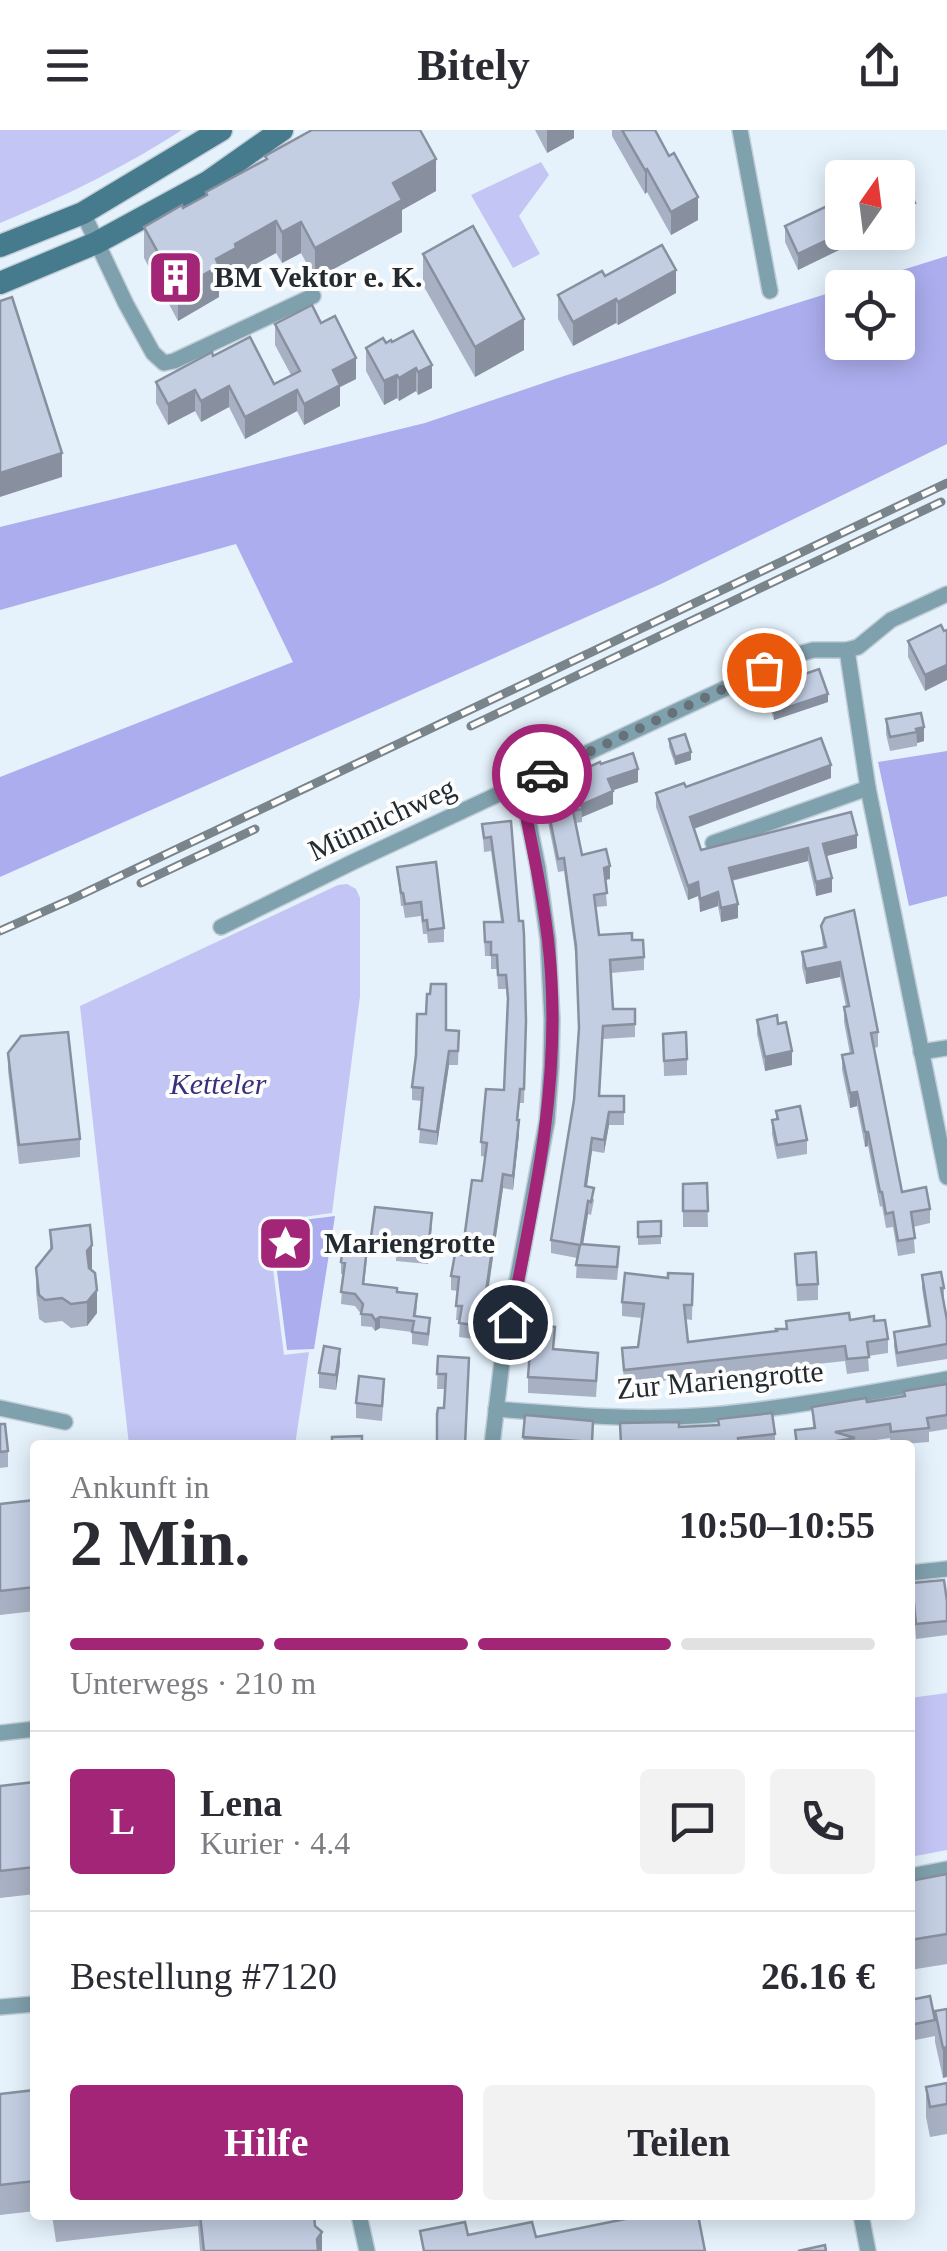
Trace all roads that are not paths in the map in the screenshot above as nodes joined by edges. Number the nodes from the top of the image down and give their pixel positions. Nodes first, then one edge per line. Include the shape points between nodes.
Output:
1 (221, 130) edge
2 (282, 130) edge
3 (740, 130) edge
4 (83, 212) junction
5 (96, 243) junction
6 (0, 246) edge
7 (0, 282) edge
8 (770, 291) dead end
9 (313, 296) dead end
10 (947, 594) edge
11 (846, 650) junction
12 (520, 784) junction
13 (868, 788) junction
14 (713, 842) edge
15 (221, 926) dead end
16 (947, 1048) edge
17 (921, 1052) junction
18 (947, 1177) edge
19 (947, 1379) edge
20 (0, 1408) edge
21 (496, 1409) junction
22 (65, 1422) dead end
23 (493, 1440) edge
24 (947, 1568) edge
25 (915, 1572) edge
26 (30, 1730) edge
27 (0, 1733) edge
28 (947, 1870) edge
29 (915, 1875) edge
30 (30, 2005) edge
31 (0, 2008) edge
32 (360, 2220) edge
33 (862, 2220) edge
34 (366, 2251) edge
35 (868, 2251) edge

1 - 4 main road
2 - 5 main road via 208,182
3 - 8 street
4 - 5 street
4 - 6 main road
5 - 7 main road
5 - 9 street via 164,363
10 - 11 street, Münnichweg
11 - 12 street, Münnichweg via 798,654
11 - 13 street
12 - 15 street, Münnichweg
12 - 21 street via 547,928 551,1067
13 - 14 street
13 - 17 street
16 - 17 street
17 - 18 street
19 - 21 street, Zur Mariengrotte via 710,1415 592,1418
20 - 22 street
21 - 23 street
24 - 25 street
26 - 27 street
28 - 29 street
30 - 31 street
32 - 34 street
33 - 35 street

